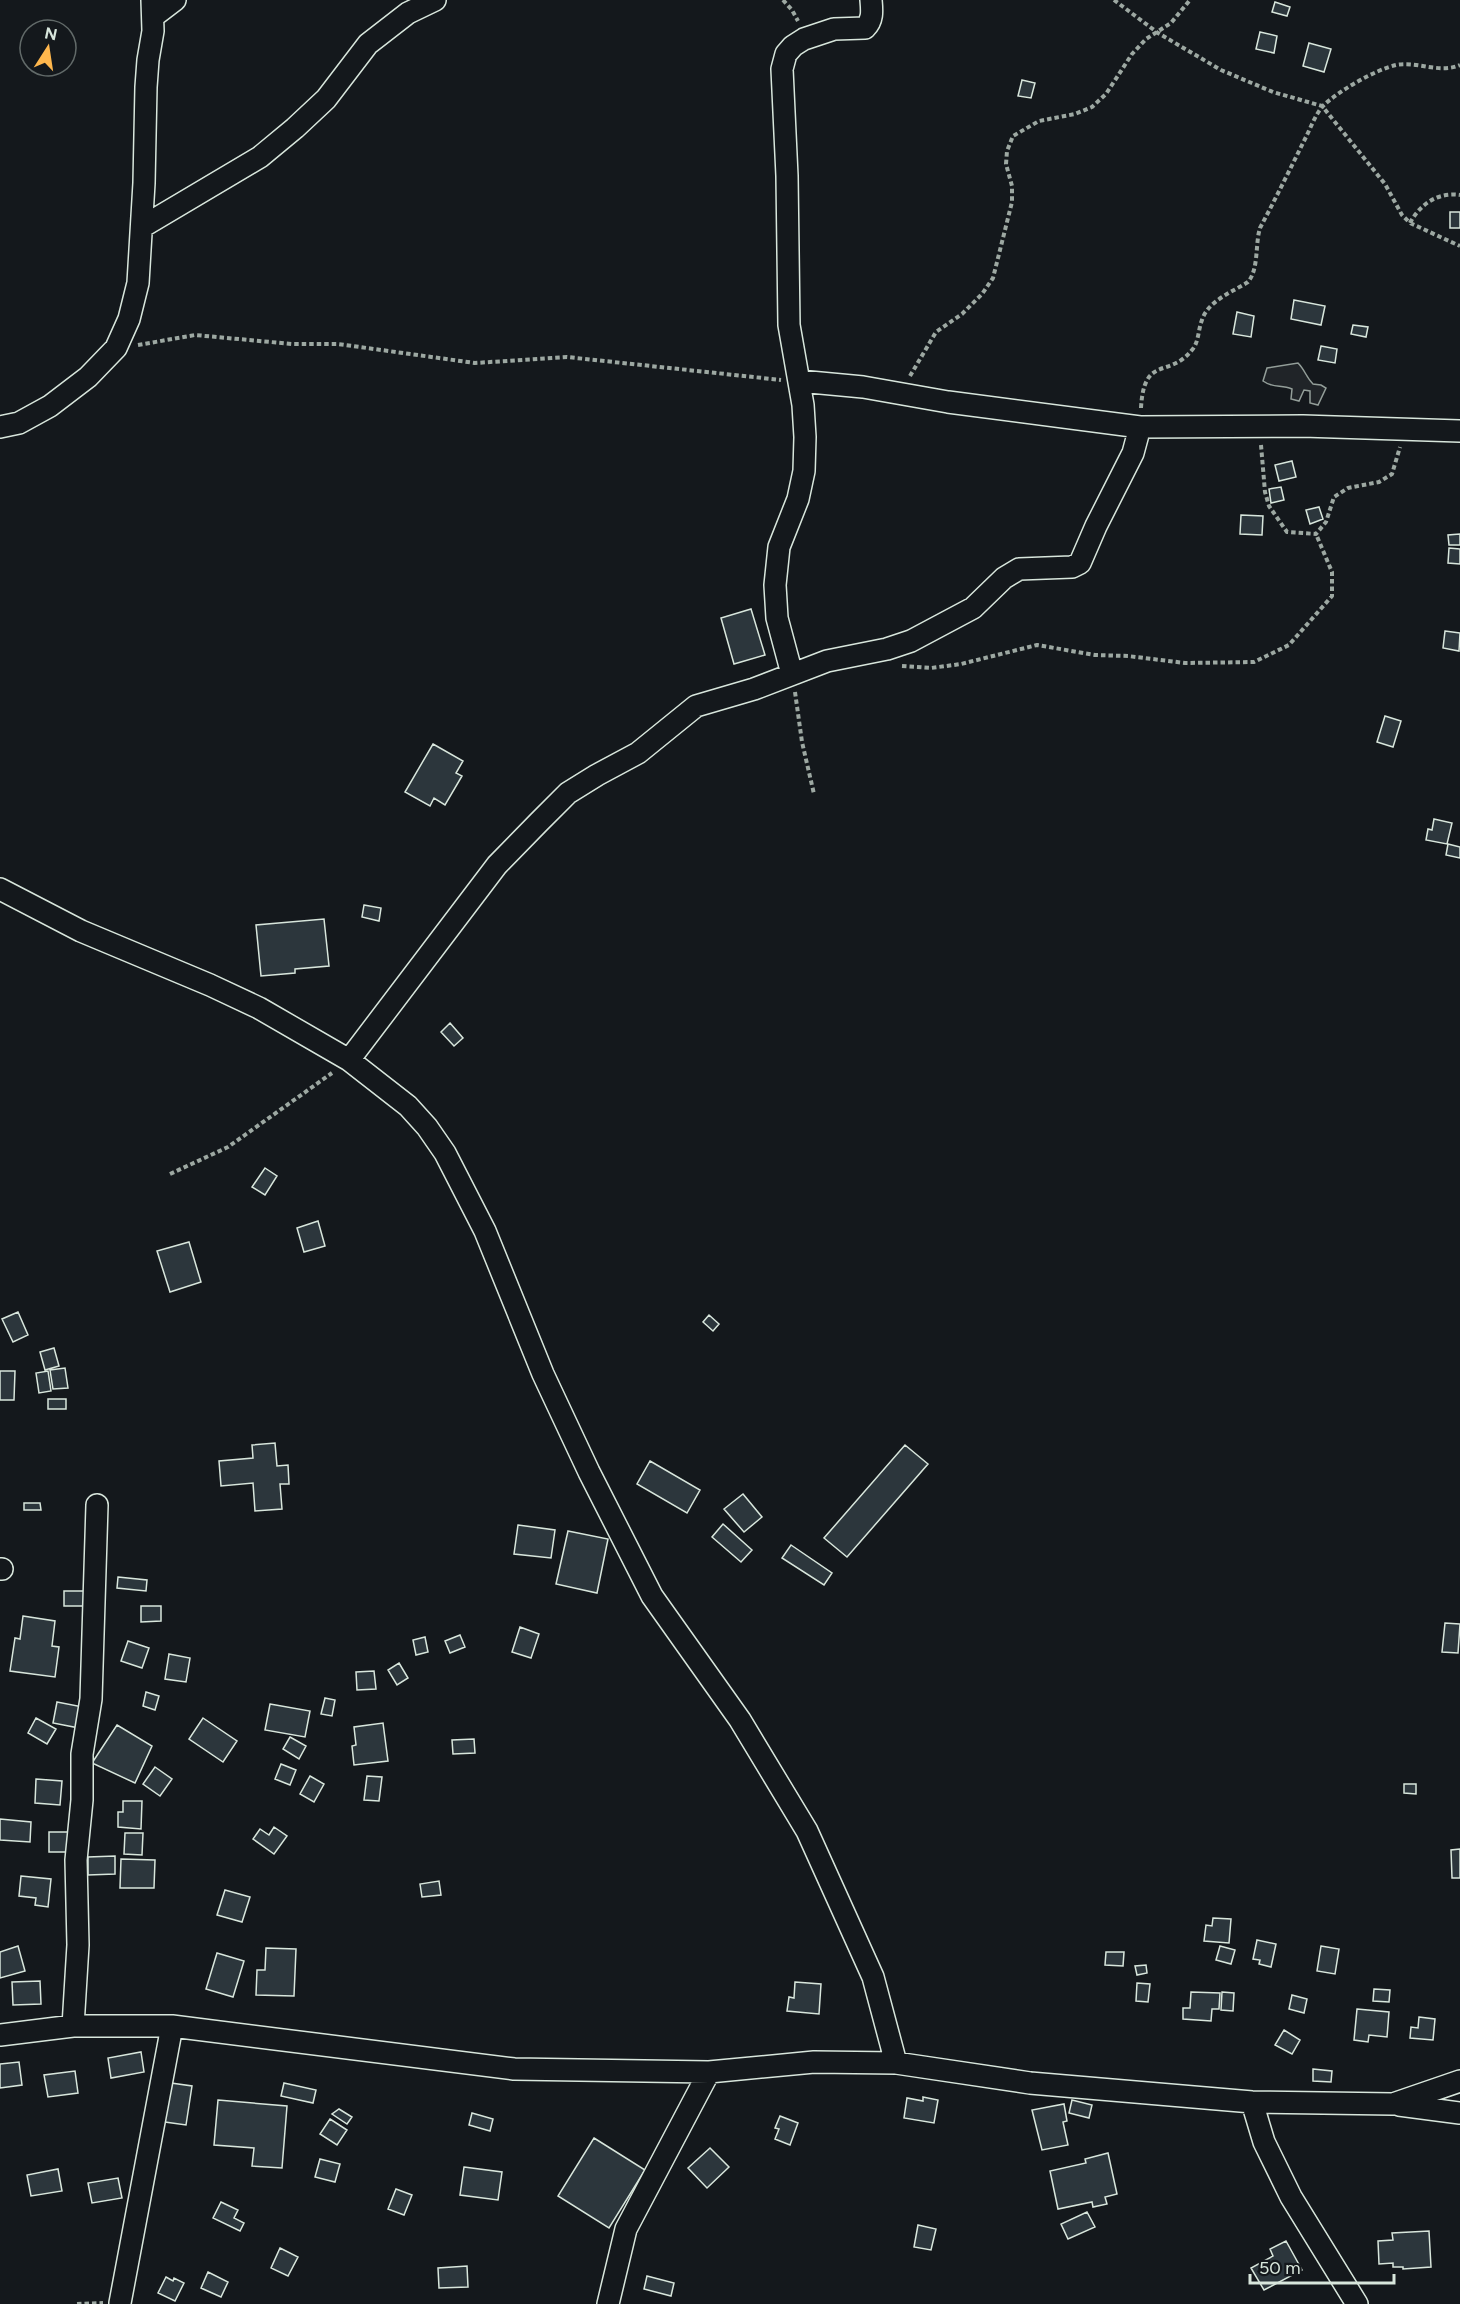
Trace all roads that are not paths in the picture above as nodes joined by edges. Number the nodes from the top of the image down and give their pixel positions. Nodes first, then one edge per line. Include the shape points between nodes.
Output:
1 (175, 0) edge
2 (435, 0) edge
3 (871, 0) edge
4 (153, 8) edge
5 (142, 228) junction
6 (799, 381) junction
7 (0, 427) edge
8 (1140, 427) junction
9 (1460, 430) edge
10 (792, 674) junction
11 (0, 889) edge
12 (349, 1060) junction
13 (97, 1505) dead end
14 (73, 2026) junction
15 (172, 2026) junction
16 (0, 2034) edge
17 (896, 2063) junction
18 (709, 2072) junction
19 (1460, 2081) edge
20 (1252, 2102) junction
21 (1393, 2104) junction
22 (1460, 2113) edge
23 (120, 2303) edge
24 (608, 2304) edge
25 (1357, 2304) edge

1 - 4 street
2 - 5 street via 408,13 368,44 326,99 260,157
3 - 6 street via 872,17 865,28 834,28 804,39 786,54 782,69 789,325
4 - 5 street via 146,87
5 - 7 street via 138,283 129,319 116,348 88,377 50,406 19,423
6 - 8 street
6 - 10 street via 804,471 798,499 779,546 775,585 777,618
8 - 9 street
8 - 10 street via 1133,453 1080,563 1072,567 1020,569 1004,578 973,608 911,641 827,661
10 - 12 street via 696,706 638,753 567,794 497,865
11 - 12 street via 81,931 259,1008
12 - 17 street via 408,1106 445,1153 485,1231 543,1374 652,1596 740,1720 807,1831 873,1977
13 - 14 street via 90,1699 82,1754 76,1860 78,1945
14 - 15 street
14 - 16 street
15 - 18 street via 514,2069
15 - 23 street
17 - 18 street via 814,2062
17 - 20 street via 1030,2083
18 - 24 street via 626,2229
19 - 21 street
20 - 21 street
20 - 25 street via 1264,2142 1291,2197
21 - 22 street

